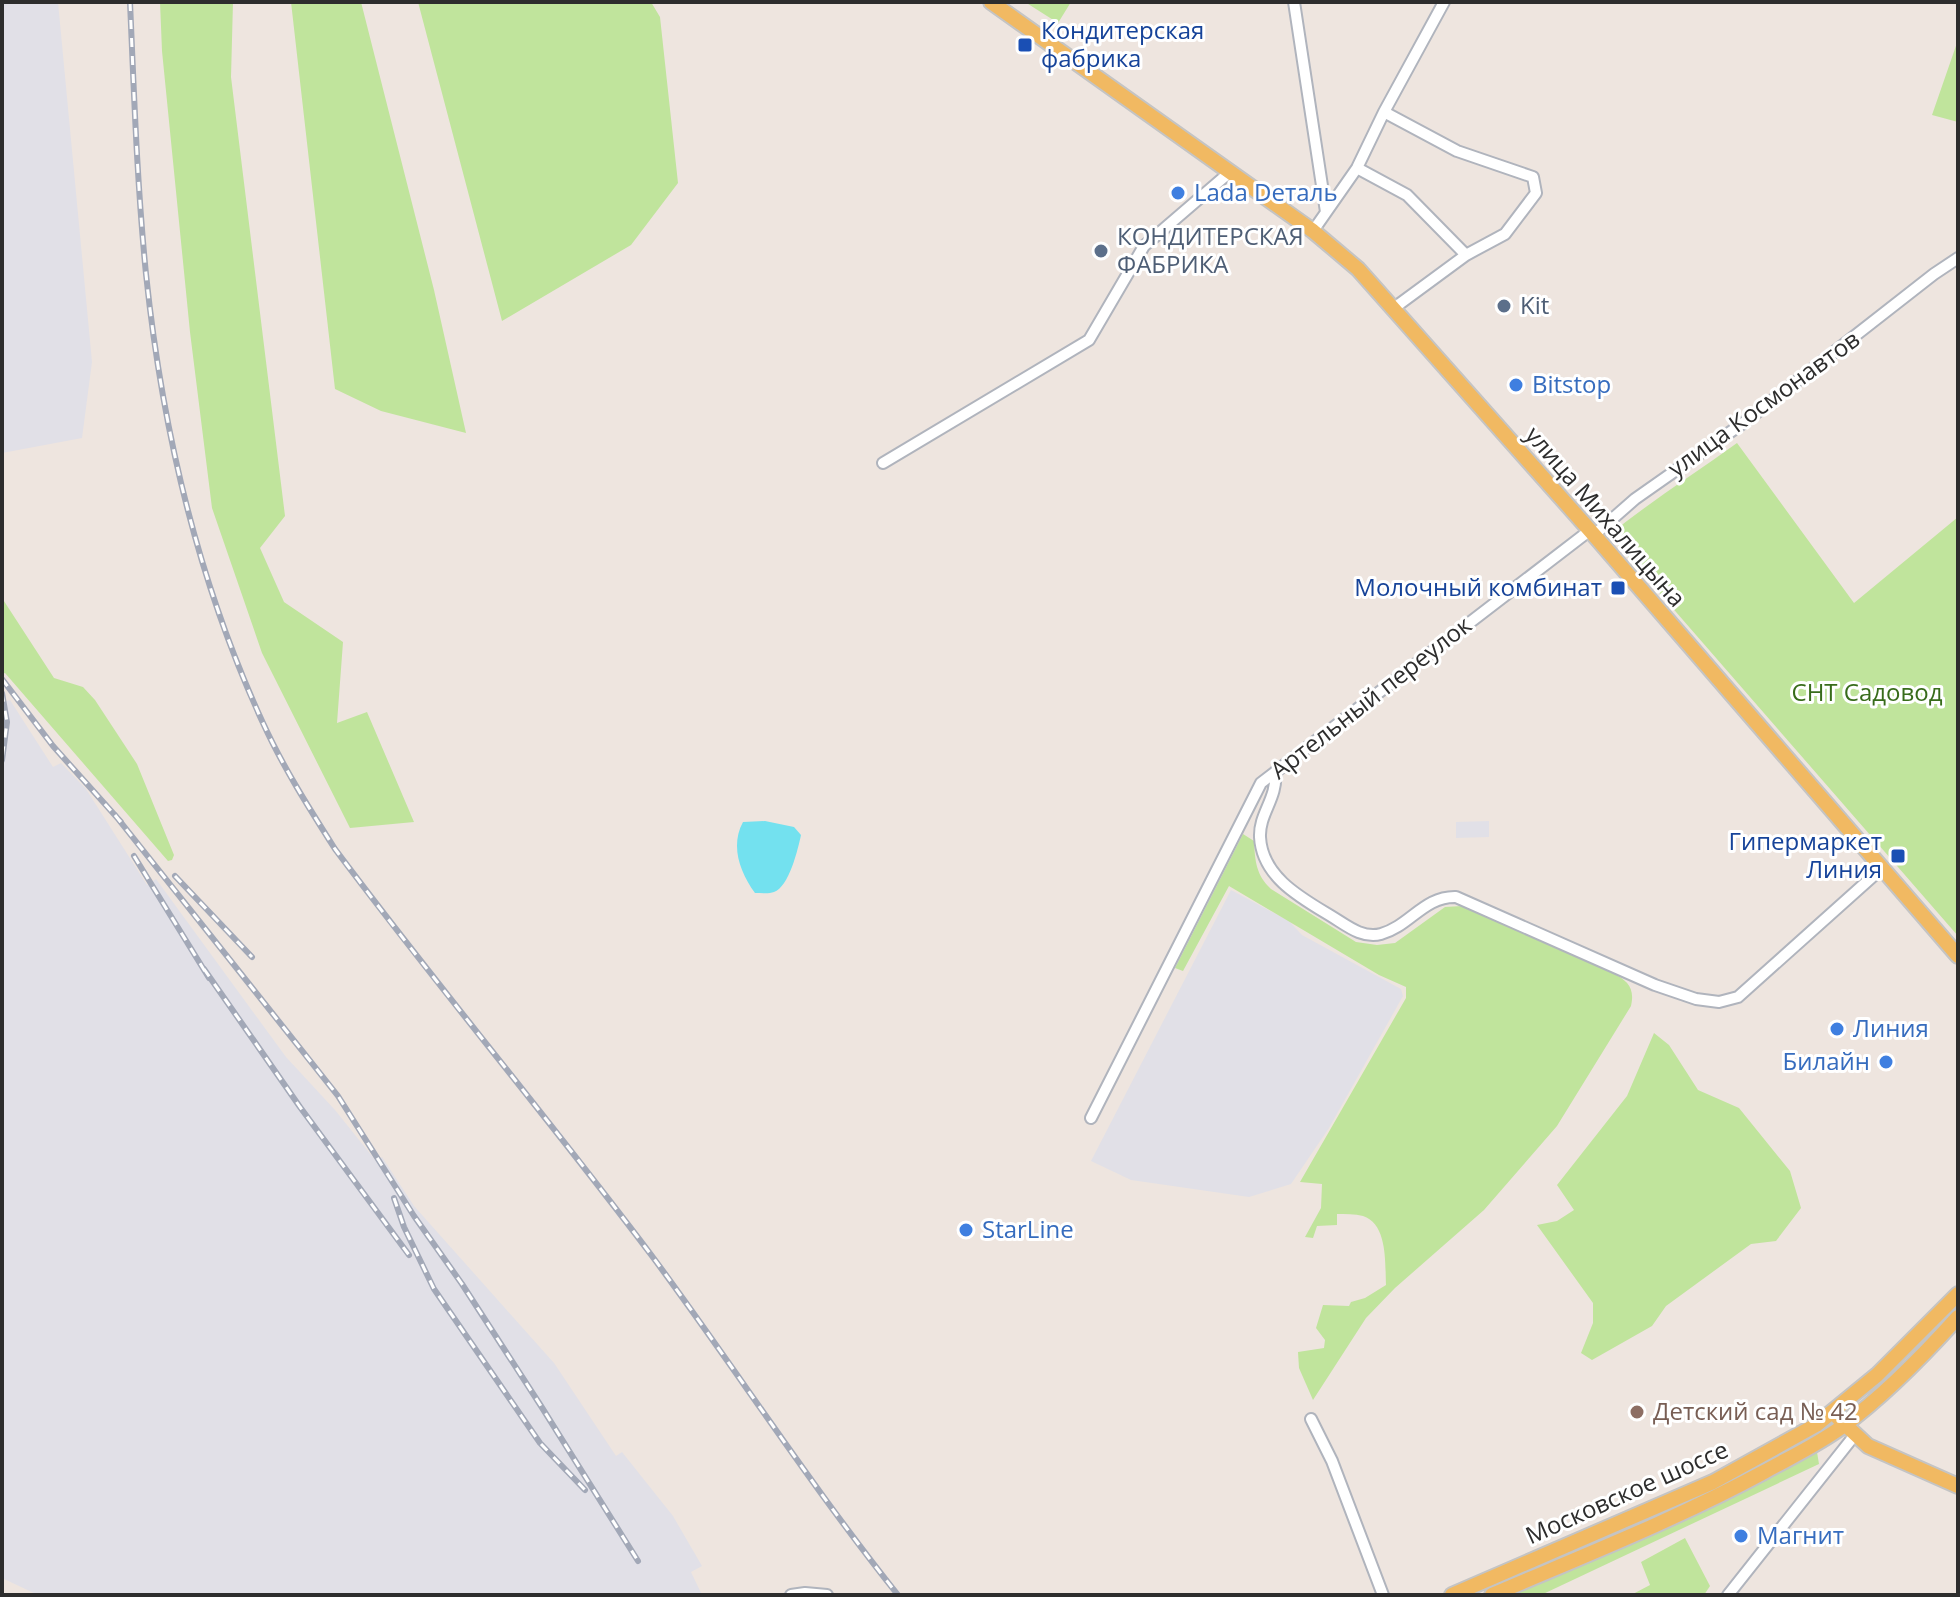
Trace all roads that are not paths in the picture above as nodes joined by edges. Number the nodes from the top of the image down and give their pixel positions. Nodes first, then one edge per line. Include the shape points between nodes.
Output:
1 (991, 2) edge
2 (1294, 2) edge
3 (1444, 2) edge
4 (1384, 112) junction
5 (1357, 168) junction
6 (1230, 172) junction
7 (1326, 212) junction
8 (1313, 231) junction
9 (1466, 255) junction
10 (1958, 258) edge
11 (1394, 308) junction
12 (883, 463) dead end
13 (1592, 533) junction
14 (1275, 772) junction
15 (1881, 869) junction
16 (1958, 956) edge
17 (1091, 1118) dead end
18 (1958, 1294) edge
19 (1958, 1317) edge
20 (1834, 1413) junction
21 (1311, 1419) dead end
22 (1849, 1431) junction
23 (1958, 1486) edge
24 (791, 1595) edge
25 (827, 1595) edge
26 (1383, 1595) edge
27 (1452, 1595) edge
28 (1492, 1595) edge
29 (1728, 1595) edge

1 - 6 main road, улица Михалицына
2 - 7 street
3 - 4 street
4 - 5 street
4 - 9 street via 1457,151 1533,177 1536,193 1505,234
5 - 7 street
5 - 9 street via 1407,195
6 - 8 main road, улица Михалицына
6 - 12 street via 1144,246 1089,340
7 - 8 street
8 - 11 main road, улица Михалицына
9 - 11 street
10 - 13 street, улица Космонавтов
11 - 13 main road, улица Михалицына
13 - 14 street, Артельный переулок
13 - 15 main road, улица Михалицына
14 - 15 street via 1274,796 1261,823 1265,857 1293,893 1363,934 1381,934 1435,899 1456,897 1696,999 1719,1002 1738,997
14 - 17 street, Артельный переулок via 1261,783
15 - 16 main road, улица Михалицына
18 - 20 main road, Московское шоссе
19 - 22 main road, Московское шоссе
20 - 22 main road
20 - 27 main road, Московское шоссе via 1713,1482
21 - 26 street
22 - 23 main road via 1876,1450
22 - 28 main road, Московское шоссе via 1719,1496
22 - 29 street
24 - 25 street

